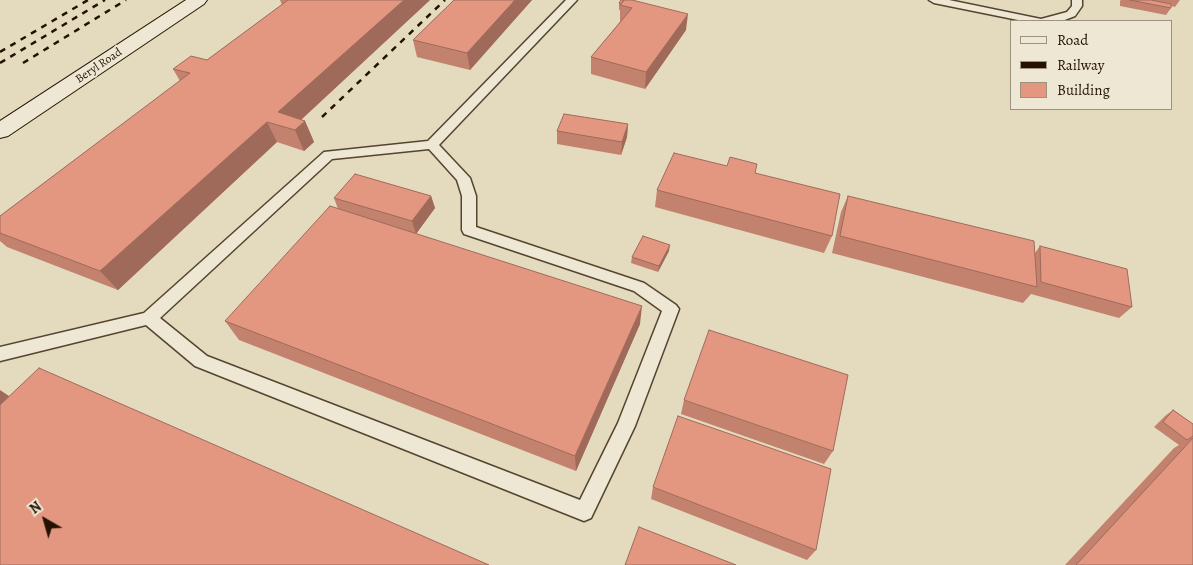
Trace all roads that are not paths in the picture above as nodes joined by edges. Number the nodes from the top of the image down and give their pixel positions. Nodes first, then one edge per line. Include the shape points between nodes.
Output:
1 (198, 0) edge
2 (572, 0) edge
3 (934, 0) edge
4 (1077, 0) edge
5 (1031, 20) edge
6 (1056, 20) edge
7 (0, 131) edge
8 (432, 145) junction
9 (149, 318) junction
10 (0, 354) edge

1 - 7 street, Beryl Road
2 - 8 lane
3 - 5 lane
4 - 6 lane via 1071,14
8 - 9 lane via 328,155
8 - 9 lane via 463,178 469,196 469,230 639,287 671,309 626,426 584,511 201,361
9 - 10 lane

